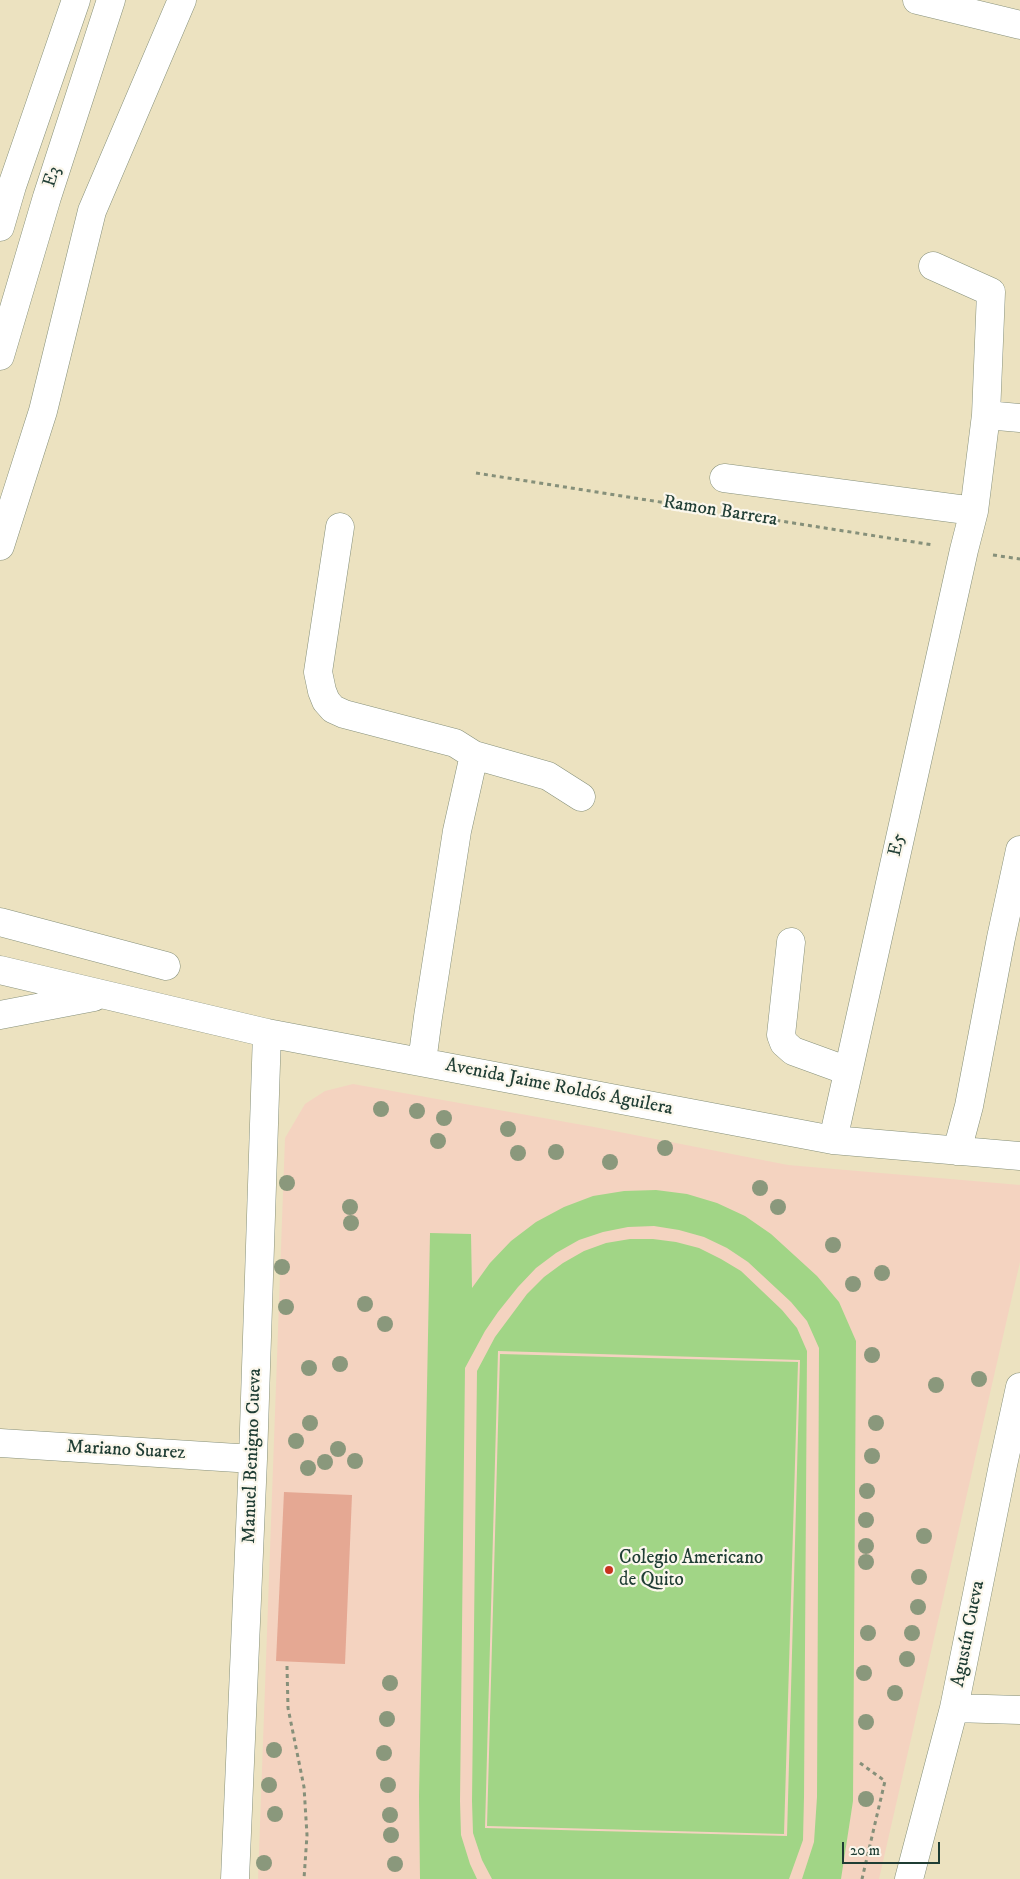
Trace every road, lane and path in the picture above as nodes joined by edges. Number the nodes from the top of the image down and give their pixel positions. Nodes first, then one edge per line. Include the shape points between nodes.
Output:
1 (76, 0) edge
2 (111, 0) edge
3 (182, 0) edge
4 (917, 0) edge
5 (1020, 25) edge
6 (6, 186) edge
7 (0, 227) edge
8 (933, 266) dead end
9 (0, 356) edge
10 (986, 415) junction
11 (1020, 418) edge
12 (476, 473) dead end
13 (724, 478) dead end
14 (974, 511) junction
15 (340, 527) dead end
16 (0, 546) edge
17 (964, 550) junction
18 (474, 755) junction
19 (581, 797) dead end
20 (1020, 850) edge
21 (0, 922) edge
22 (1010, 939) edge
23 (791, 942) dead end
24 (166, 966) dead end
25 (0, 970) edge
26 (103, 995) junction
27 (0, 1015) edge
28 (267, 1033) junction
29 (422, 1062) junction
30 (848, 1071) junction
31 (833, 1140) junction
32 (958, 1150) junction
33 (1020, 1156) edge
34 (1020, 1387) edge
35 (0, 1444) edge
36 (253, 1459) junction
37 (1011, 1466) edge
38 (287, 1666) dead end
39 (954, 1708) junction
40 (1020, 1710) edge
41 (860, 1764) dead end
42 (235, 1879) edge
43 (304, 1879) edge
44 (862, 1879) edge
45 (909, 1879) edge

1 - 6 street, E3
2 - 9 street, E3
3 - 16 street via 92,211 43,411
4 - 5 street
6 - 7 street, E3
8 - 10 street, E5 via 991,292
10 - 11 street
10 - 14 street, E5
12 - 17 path, Ramon Barrera
13 - 14 street
14 - 17 street, E5
15 - 18 street via 318,672 326,701 344,714 455,743
17 - 30 street, E5
18 - 19 street via 548,776
18 - 29 street via 457,831
20 - 22 street
21 - 24 street
22 - 32 street
23 - 30 street via 781,1035 784,1043 793,1051
25 - 26 street, Avenida Jaime Roldós Aguilera
26 - 27 street
26 - 28 street, Avenida Jaime Roldós Aguilera
28 - 29 street, Avenida Jaime Roldós Aguilera
28 - 36 street, Manuel Benigno Cueva
29 - 31 street, Avenida Jaime Roldós Aguilera
30 - 31 street, E5
31 - 32 street, Avenida Jaime Roldós Aguilera
32 - 33 street, Avenida Jaime Roldós Aguilera
34 - 37 street, Agustín Cueva
35 - 36 street, Mariano Suarez
36 - 42 street, Manuel Benigno Cueva
37 - 39 street, Agustín Cueva
38 - 43 path via 288,1708 304,1787 307,1835
39 - 40 street
39 - 45 street, Agustín Cueva
41 - 44 path via 885,1781

